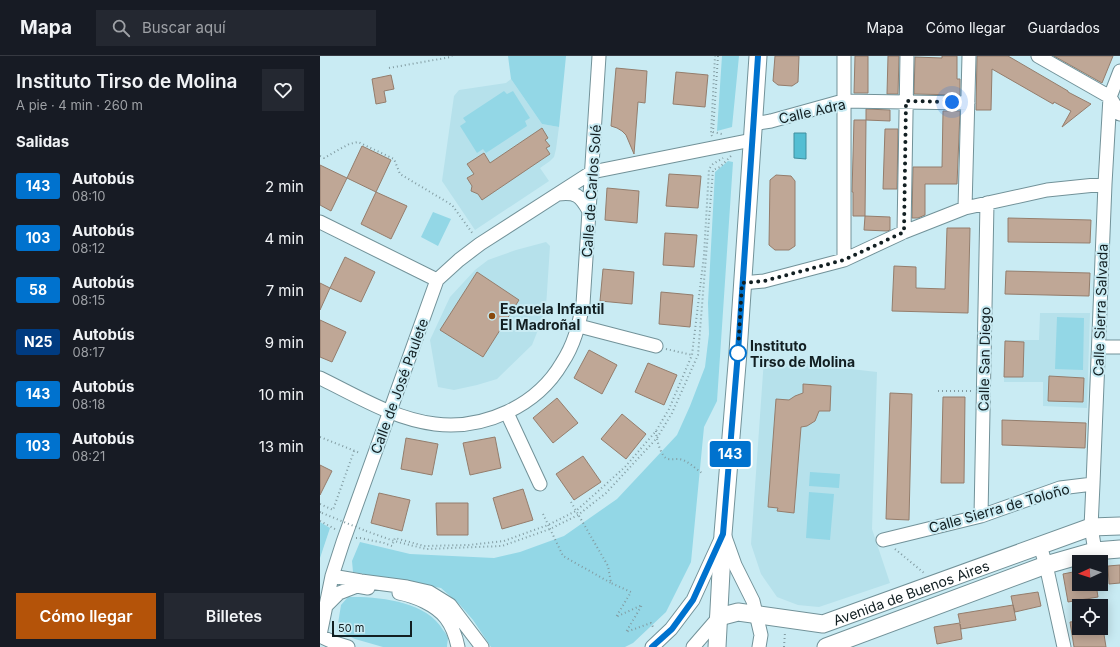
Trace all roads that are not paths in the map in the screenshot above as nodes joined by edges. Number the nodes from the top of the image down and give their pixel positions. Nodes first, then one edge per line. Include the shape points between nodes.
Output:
1 (599, 56) edge
2 (758, 56) edge
3 (844, 56) edge
4 (907, 56) edge
5 (969, 56) edge
6 (1038, 56) edge
7 (1120, 71) edge
8 (1110, 97) junction
9 (906, 101) junction
10 (843, 102) junction
11 (968, 102) junction
12 (1120, 114) edge
13 (753, 132) junction
14 (592, 172) junction
15 (1105, 184) junction
16 (558, 194) junction
17 (987, 203) junction
18 (965, 208) junction
19 (590, 211) junction
20 (320, 222) edge
21 (904, 232) junction
22 (844, 260) junction
23 (437, 280) junction
24 (742, 283) junction
25 (579, 326) junction
26 (656, 346) road end
27 (1099, 347) junction
28 (1120, 347) edge
29 (320, 378) edge
30 (390, 412) junction
31 (507, 413) junction
32 (540, 484) dead end
33 (1093, 484) junction
34 (981, 516) junction
35 (1120, 526) edge
36 (1091, 527) junction
37 (723, 534) junction
38 (882, 540) road end
39 (1040, 546) junction
40 (1120, 549) edge
41 (1095, 551) junction
42 (1046, 565) junction
43 (332, 576) junction
44 (325, 608) junction
45 (756, 615) junction
46 (719, 617) junction
47 (320, 635) edge
48 (657, 643) edge
49 (456, 644) edge
50 (341, 645) edge
51 (831, 646) edge
52 (482, 647) edge
53 (693, 647) edge
54 (717, 647) edge
55 (759, 647) edge
56 (1064, 647) edge

1 - 14 street, Calle de Carlos Solé
2 - 13 main road
3 - 10 street
4 - 9 street
5 - 11 street
6 - 8 street
7 - 8 street, Calle Sierra Salvada
8 - 12 street
8 - 15 street, Calle Sierra Salvada
9 - 10 street, Calle Adra
9 - 11 street, Calle Adra
9 - 21 street
10 - 13 street, Calle Adra via 771,121
10 - 22 street
11 - 18 street
13 - 14 street, Calle de José Paulete via 732,149
13 - 24 main road
14 - 16 street, Calle de José Paulete
14 - 19 street, Calle de Carlos Solé
15 - 17 street via 1047,190
15 - 27 street, Calle Sierra Salvada
16 - 19 street via 576,194
16 - 23 street, Calle de José Paulete via 480,244
17 - 18 street
17 - 34 street, Calle San Diego
18 - 21 street
19 - 25 street, Calle de Carlos Solé
20 - 23 street
21 - 22 street
22 - 24 street via 764,281
23 - 30 street, Calle de José Paulete
24 - 37 main road
25 - 26 street
25 - 31 street, Calle de Carlos Solé via 562,364 547,384
27 - 28 street
27 - 33 street, Calle Sierra Salvada
29 - 30 street, Calle de Carlos Solé
30 - 31 street, Calle de Carlos Solé via 435,424 457,425 479,422
30 - 43 street, Calle de José Paulete
31 - 32 street
33 - 34 street, Calle Sierra de Toloño via 1060,488
33 - 36 street, Calle Sierra Salvada
34 - 38 street, Calle Sierra de Toloño
35 - 36 main road, Avenida de Buenos Aires
36 - 39 main road, Avenida de Buenos Aires
36 - 41 street, Calle Sierra Salvada
37 - 45 street via 753,601
37 - 46 main road
37 - 48 street via 693,600 672,629
39 - 42 street
39 - 45 main road, Avenida de Buenos Aires via 823,624
40 - 41 main road, Avenida de Buenos Aires
41 - 42 main road, Avenida de Buenos Aires
42 - 51 main road, Avenida de Buenos Aires
42 - 56 street
43 - 44 street, Calle de José Paulete
43 - 52 street via 407,586 429,592 450,605
44 - 47 street, Calle de José Paulete
44 - 49 street via 338,593 357,586 408,595 430,604 446,618
45 - 46 main road, Avenida de Buenos Aires via 738,612
45 - 55 street via 761,635
46 - 53 street
46 - 54 main road
47 - 50 street

